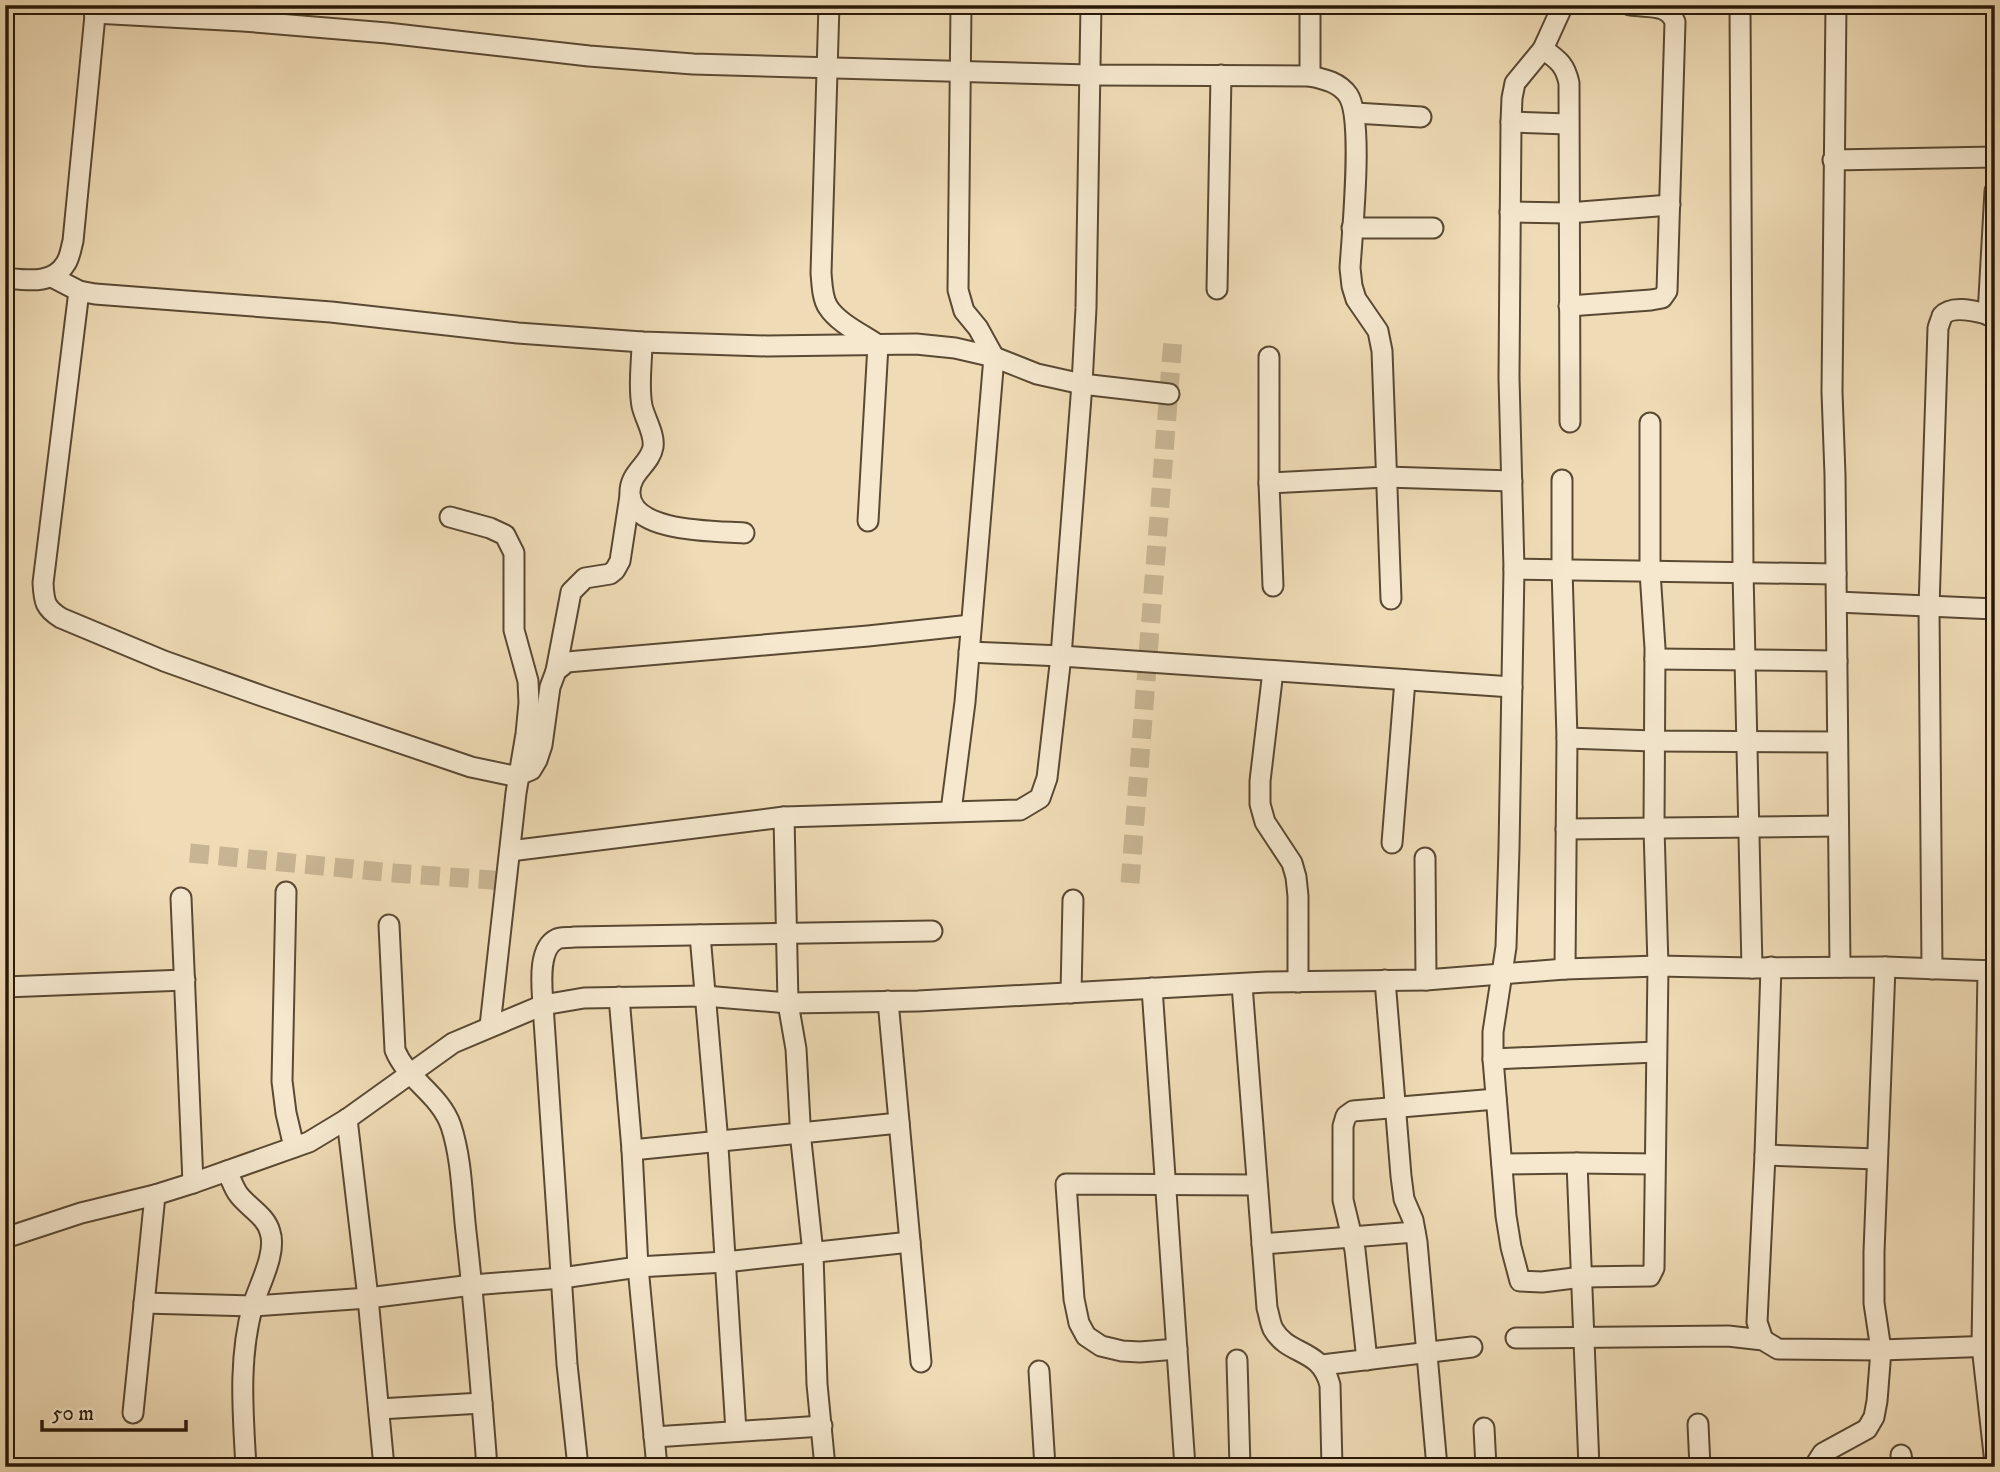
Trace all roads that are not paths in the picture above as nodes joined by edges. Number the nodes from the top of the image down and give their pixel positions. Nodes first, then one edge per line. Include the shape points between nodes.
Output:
1 (829, 5) edge
2 (961, 5) edge
3 (1091, 5) edge
4 (1310, 5) edge
5 (1563, 5) edge
6 (1630, 5) edge
7 (1740, 5) edge
8 (1836, 5) edge
9 (95, 9) edge
10 (1543, 49) junction
11 (827, 69) junction
12 (960, 72) junction
13 (1090, 75) junction
14 (1221, 75) junction
15 (1310, 76) junction
16 (1355, 113) junction
17 (1421, 117) dead end
18 (1511, 122) junction
19 (1568, 124) junction
20 (1995, 157) edge
21 (1833, 160) junction
22 (1995, 191) edge
23 (1670, 205) junction
24 (1510, 212) junction
25 (1568, 213) junction
26 (1352, 228) junction
27 (1433, 228) dead end
28 (52, 277) junction
29 (5, 278) edge
30 (1217, 289) dead end
31 (79, 291) junction
32 (1569, 306) junction
33 (1992, 315) edge
34 (642, 342) junction
35 (878, 345) junction
36 (994, 357) junction
37 (1269, 357) dead end
38 (1082, 384) junction
39 (1169, 394) dead end
40 (1570, 422) dead end
41 (1650, 423) dead end
42 (1386, 477) junction
43 (1562, 480) dead end
44 (1512, 481) junction
45 (1269, 483) junction
46 (630, 496) junction
47 (450, 517) dead end
48 (868, 521) dead end
49 (744, 533) dead end
50 (1514, 569) junction
51 (1562, 569) junction
52 (1650, 572) junction
53 (1743, 572) junction
54 (1836, 574) junction
55 (1273, 586) dead end
56 (1391, 599) dead end
57 (1837, 601) junction
58 (1929, 607) junction
59 (1995, 609) edge
60 (971, 625) junction
61 (969, 652) junction
62 (1061, 656) junction
63 (1655, 659) junction
64 (1744, 660) junction
65 (1837, 661) junction
66 (556, 671) junction
67 (1273, 671) junction
68 (1405, 680) junction
69 (1513, 687) junction
70 (1567, 738) junction
71 (1745, 740) junction
72 (1654, 741) junction
73 (1837, 742) junction
74 (519, 775) junction
75 (951, 811) junction
76 (784, 817) junction
77 (1838, 826) junction
78 (1748, 827) junction
79 (1654, 828) junction
80 (1566, 829) junction
81 (1392, 843) dead end
82 (510, 851) junction
83 (1425, 858) dead end
84 (286, 892) dead end
85 (181, 898) dead end
86 (1073, 900) dead end
87 (389, 925) dead end
88 (932, 931) dead end
89 (786, 934) junction
90 (700, 935) junction
91 (1658, 965) junction
92 (1761, 967) junction
93 (1840, 967) junction
94 (1885, 967) junction
95 (1565, 969) junction
96 (1932, 969) junction
97 (1992, 970) edge
98 (1504, 973) junction
99 (185, 980) junction
100 (1385, 980) junction
101 (1426, 980) junction
102 (1298, 982) junction
103 (1242, 985) junction
104 (5, 987) edge
105 (1152, 988) junction
106 (1071, 993) junction
107 (705, 996) junction
108 (619, 997) junction
109 (888, 1001) junction
110 (788, 1003) junction
111 (542, 1005) junction
112 (490, 1026) junction
113 (1656, 1052) junction
114 (1493, 1059) junction
115 (408, 1073) junction
116 (1496, 1100) junction
117 (1395, 1107) junction
118 (347, 1119) junction
119 (899, 1123) junction
120 (801, 1133) junction
121 (718, 1142) junction
122 (294, 1147) junction
123 (632, 1150) junction
124 (1765, 1155) junction
125 (1878, 1159) junction
126 (1577, 1163) junction
127 (1990, 1163) edge
128 (1502, 1164) junction
129 (1654, 1164) junction
130 (228, 1171) junction
131 (193, 1183) junction
132 (1166, 1184) junction
133 (1257, 1185) junction
134 (155, 1195) junction
135 (1416, 1232) junction
136 (1352, 1237) junction
137 (5, 1238) edge
138 (910, 1241) junction
139 (1262, 1244) junction
140 (813, 1253) junction
141 (725, 1262) junction
142 (638, 1268) junction
143 (1582, 1277) junction
144 (562, 1278) junction
145 (472, 1286) junction
146 (368, 1298) junction
147 (144, 1303) junction
148 (253, 1306) junction
149 (1584, 1336) junction
150 (1516, 1338) dead end
151 (1763, 1340) junction
152 (1988, 1346) edge
153 (1472, 1348) dead end
154 (1177, 1349) junction
155 (1881, 1350) junction
156 (1426, 1353) junction
157 (1237, 1360) dead end
158 (1367, 1360) junction
159 (921, 1362) dead end
160 (1322, 1365) junction
161 (1039, 1371) dead end
162 (482, 1404) junction
163 (379, 1409) junction
164 (133, 1413) dead end
165 (1698, 1424) dead end
166 (821, 1426) junction
167 (1484, 1428) dead end
168 (736, 1431) junction
169 (654, 1437) junction
170 (1995, 1463) edge
171 (246, 1467) edge
172 (384, 1467) edge
173 (487, 1467) edge
174 (579, 1467) edge
175 (657, 1467) edge
176 (825, 1467) edge
177 (1045, 1467) edge
178 (1185, 1467) edge
179 (1240, 1467) edge
180 (1332, 1467) edge
181 (1437, 1467) edge
182 (1486, 1467) edge
183 (1589, 1467) edge
184 (1700, 1467) edge
185 (1814, 1467) edge

1 - 11 street
2 - 12 street
3 - 13 street
4 - 15 street
5 - 10 street
6 - 23 street via 1666,9 1675,22
7 - 53 street
8 - 21 street
9 - 11 street via 680,64
9 - 28 street via 73,241 67,262
10 - 18 street via 1515,83
10 - 19 street via 1566,71
11 - 12 street
11 - 35 street via 823,293 827,306 840,319
12 - 13 street
12 - 36 street via 958,290 964,311
13 - 14 street
13 - 38 street
14 - 15 street
14 - 30 street
15 - 16 street via 1342,88
16 - 17 street
16 - 26 street
18 - 19 street
18 - 24 street
19 - 25 street
20 - 21 street
21 - 54 street
22 - 33 street
23 - 25 street
23 - 32 street via 1668,282 1662,298
24 - 25 street
24 - 44 street
25 - 32 street
26 - 27 street
26 - 42 street via 1352,286 1378,331 1382,351
28 - 29 street
28 - 31 street
31 - 34 street
31 - 74 street via 43,583 49,611 164,661 252,692 471,767
32 - 40 street
33 - 58 street via 1949,311 1938,328
34 - 35 street
34 - 46 street via 640,387 653,448 636,473
35 - 36 street via 955,348
35 - 48 street
36 - 38 street via 1037,374
36 - 60 street
37 - 45 street
38 - 39 street
38 - 62 street
41 - 52 street
42 - 44 street
42 - 45 street
42 - 56 street
43 - 51 street
44 - 50 street
45 - 55 street
46 - 49 street via 642,514 663,525
46 - 66 street via 615,570 585,578 571,592
47 - 74 street via 505,535 514,553 514,629 529,703
50 - 51 street
50 - 69 street
51 - 52 street
51 - 70 street
52 - 53 street
52 - 63 street
53 - 54 street
53 - 64 street
54 - 57 street
57 - 58 street
57 - 65 street
58 - 59 street
58 - 96 street
60 - 61 street
60 - 66 street via 567,662
61 - 62 street
61 - 75 street
62 - 67 street
62 - 75 street via 1047,778 1040,798 1020,810
63 - 64 street
63 - 72 street
64 - 65 street
64 - 71 street
65 - 73 street
66 - 74 street via 542,746 531,769
67 - 68 street
67 - 102 street via 1261,804 1265,822 1296,877
68 - 69 street
68 - 81 street
69 - 98 street
70 - 72 street
70 - 80 street
71 - 72 street
71 - 73 street
71 - 78 street
72 - 79 street
73 - 77 street
74 - 82 street
75 - 76 street
76 - 82 street
76 - 89 street
77 - 78 street
77 - 93 street
78 - 79 street
78 - 92 street
79 - 80 street
79 - 91 street
80 - 95 street
82 - 112 street
83 - 101 street
84 - 122 street via 282,1081
85 - 99 street
86 - 106 street
87 - 115 street via 394,1050
88 - 89 street
89 - 90 street
89 - 110 street
90 - 107 street
90 - 111 street via 556,939 542,962
91 - 92 street
91 - 95 street
91 - 113 street
92 - 93 street
92 - 124 street
93 - 94 street
94 - 96 street
94 - 125 street
95 - 98 street
96 - 97 street
97 - 127 street
98 - 101 street
98 - 114 street
99 - 104 street
99 - 131 street
100 - 101 street
100 - 102 street
100 - 117 street
102 - 103 street
103 - 105 street
103 - 133 street
105 - 106 street
105 - 132 street
106 - 109 street
107 - 108 street
107 - 110 street
107 - 121 street
108 - 111 street
108 - 123 street
109 - 110 street
109 - 119 street
110 - 120 street
111 - 112 street
111 - 144 street
112 - 115 street via 453,1043
113 - 114 street
113 - 129 street
114 - 116 street
115 - 118 street
115 - 145 street via 438,1102 450,1124
116 - 117 street
116 - 128 street
117 - 135 street via 1404,1199
117 - 136 street via 1353,1111 1346,1116 1343,1199
118 - 122 street
118 - 146 street
119 - 120 street
119 - 138 street
120 - 121 street
120 - 140 street
121 - 123 street
121 - 141 street
122 - 130 street
123 - 142 street
124 - 125 street
124 - 151 street via 1756,1322
125 - 155 street via 1874,1303
126 - 128 street
126 - 129 street
126 - 143 street
127 - 152 street
128 - 143 street via 1520,1281
129 - 143 street via 1654,1269 1650,1276
130 - 131 street
130 - 148 street via 237,1194 265,1221 271,1234 270,1256
131 - 134 street
132 - 133 street
132 - 154 street
132 - 154 street via 1066,1184 1074,1299 1086,1336 1122,1352
133 - 139 street
134 - 137 street
134 - 147 street
135 - 136 street
135 - 156 street
136 - 139 street
136 - 158 street
138 - 140 street
138 - 159 street
139 - 160 street via 1273,1328 1286,1343
140 - 141 street
140 - 166 street
141 - 142 street
141 - 168 street
142 - 144 street
142 - 169 street
143 - 149 street
144 - 145 street
144 - 174 street
145 - 146 street
145 - 162 street
146 - 148 street
146 - 163 street
147 - 148 street
147 - 164 street
148 - 171 street via 244,1347
149 - 150 street
149 - 151 street
149 - 183 street
151 - 155 street via 1778,1349
152 - 155 street
152 - 170 street
153 - 156 street
154 - 178 street
155 - 185 street via 1874,1418 1867,1429 1823,1453
156 - 158 street
156 - 181 street
157 - 179 street
158 - 160 street
160 - 180 street via 1330,1385
161 - 177 street
162 - 163 street
162 - 173 street
163 - 172 street
165 - 184 street
166 - 168 street
166 - 176 street
167 - 182 street
168 - 169 street
169 - 175 street

